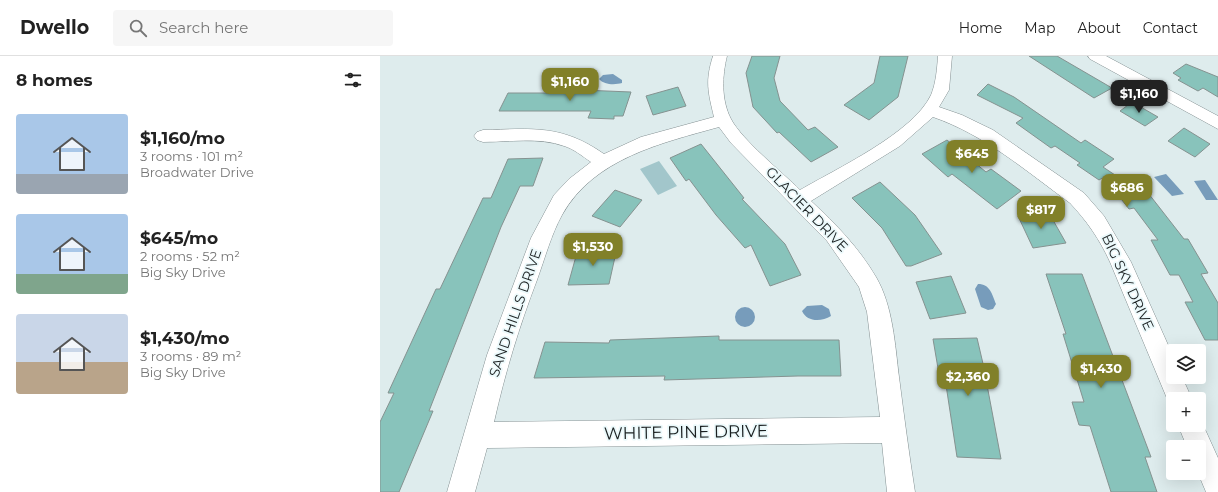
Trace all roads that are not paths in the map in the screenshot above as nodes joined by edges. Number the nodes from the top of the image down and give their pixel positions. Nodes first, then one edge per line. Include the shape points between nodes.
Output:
1 (720, 56) edge
2 (945, 56) edge
3 (1095, 56) edge
4 (930, 110) junction
5 (723, 120) junction
6 (1218, 123) edge
7 (483, 136) dead end
8 (604, 162) junction
9 (799, 198) junction
10 (1177, 392) edge
11 (894, 430) junction
12 (1194, 432) edge
13 (479, 435) junction
14 (1218, 489) edge
15 (461, 492) edge
16 (900, 492) edge

1 - 5 street, GLACIER DRIVE via 715,88
2 - 4 street via 940,91
3 - 6 street
4 - 9 street via 922,120 894,142
4 - 10 street, BIG SKY DRIVE via 986,134 1077,198 1092,213 1118,256
5 - 8 street, SAND HILLS DRIVE via 634,147
5 - 9 street, GLACIER DRIVE via 737,138
7 - 8 street via 529,135 559,138 580,146
8 - 13 street, SAND HILLS DRIVE via 583,177 565,195 545,229 499,355
9 - 11 street, GLACIER DRIVE via 834,235 869,284 883,342
11 - 13 street, WHITE PINE DRIVE
11 - 16 street, GLACIER DRIVE
12 - 14 street
13 - 15 street, SAND HILLS DRIVE

